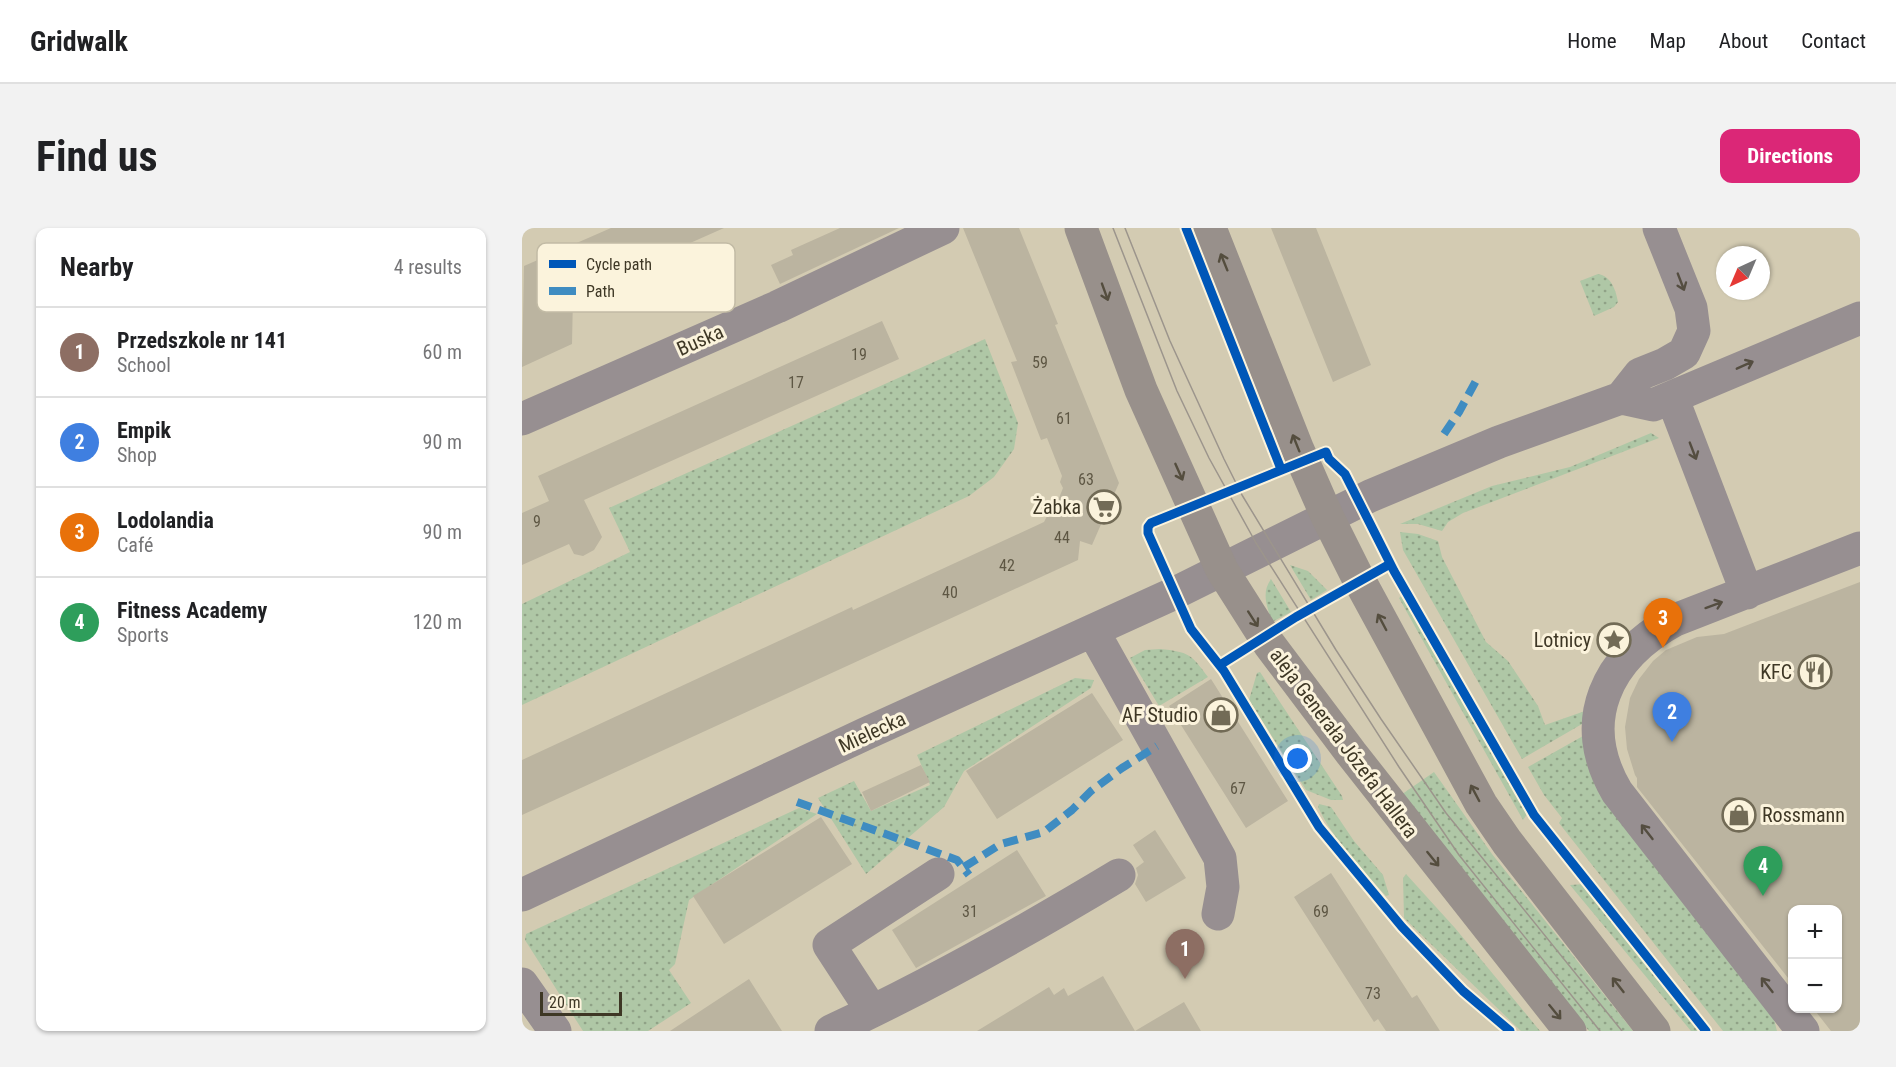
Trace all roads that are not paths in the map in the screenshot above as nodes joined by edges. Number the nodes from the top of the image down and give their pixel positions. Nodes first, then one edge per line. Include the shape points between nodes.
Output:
1 (943, 228) edge
2 (1081, 228) edge
3 (1210, 228) edge
4 (1659, 228) edge
5 (1860, 318) edge
6 (1672, 397) junction
7 (1621, 398) junction
8 (522, 418) edge
9 (1327, 516) junction
10 (1860, 548) edge
11 (1222, 570) junction
12 (1747, 592) junction
13 (1093, 631) junction
14 (938, 874) dead end
15 (1119, 875) dead end
16 (522, 895) edge
17 (1218, 914) dead end
18 (522, 984) edge
19 (872, 1011) junction
20 (555, 1031) edge
21 (831, 1031) edge
22 (1570, 1031) edge
23 (1654, 1031) edge
24 (1803, 1031) edge

1 - 8 street, Buska via 777,307
2 -> 11 main road, aleja Generała Józefa Hallera via 1141,390
9 -> 3 main road
4 -> 7 street via 1691,308 1694,331 1684,353 1640,374
6 -> 5 street
6 - 7 street via 1653,405
6 -> 12 street
7 - 9 street, Mielecka via 1499,442
9 - 11 street, Mielecka
23 -> 9 main road via 1481,804
10 - 12 street
11 - 13 street, Mielecka
11 -> 22 main road, aleja Generała Józefa Hallera via 1269,644 1337,735
24 -> 12 street via 1617,792 1608,777 1598,722 1600,702 1616,671 1653,632
13 - 16 street, Mielecka
13 - 17 street via 1220,858 1223,887
14 - 19 street via 829,945
15 - 19 street
18 - 20 street
19 - 21 street

